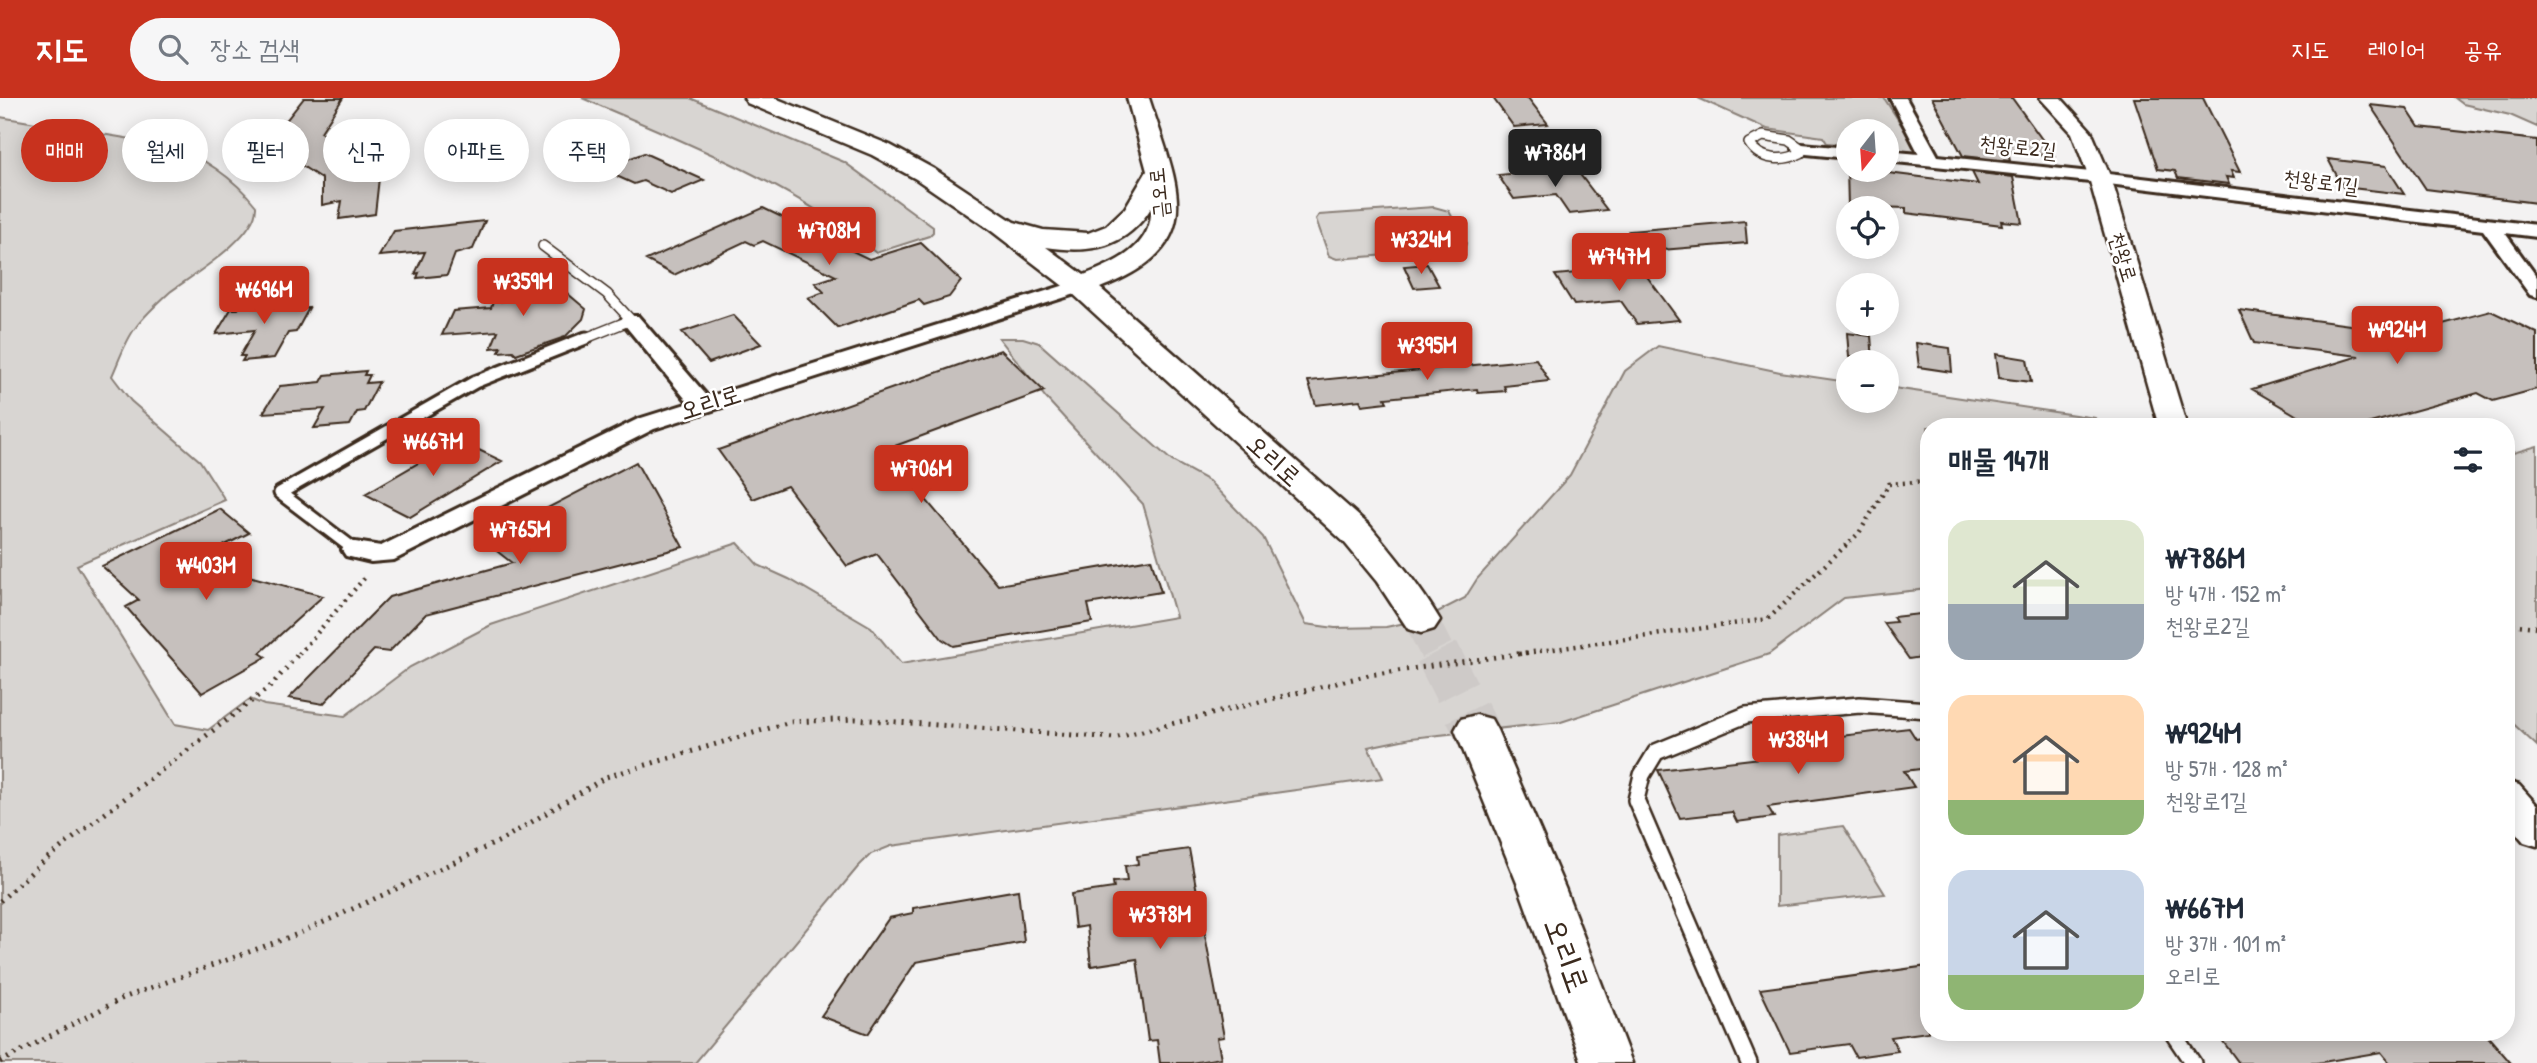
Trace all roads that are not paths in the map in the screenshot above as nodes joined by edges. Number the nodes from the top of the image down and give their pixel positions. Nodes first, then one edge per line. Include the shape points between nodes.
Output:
1 (755, 98) edge
2 (1138, 98) edge
3 (1898, 98) edge
4 (2050, 98) edge
5 (1802, 149) junction
6 (1836, 152) edge
7 (1899, 157) edge
8 (1931, 160) junction
9 (1159, 171) junction
10 (2100, 178) junction
11 (998, 223) junction
12 (2490, 226) junction
13 (2537, 231) edge
14 (543, 246) dead end
15 (1081, 286) junction
16 (2537, 291) edge
17 (631, 320) junction
18 (702, 404) junction
19 (2170, 418) edge
20 (355, 550) joint
21 (1421, 620) tunnel mouth
22 (1920, 710) edge
23 (1476, 730) tunnel mouth
24 (2515, 805) edge
25 (2537, 831) edge
26 (2178, 1041) edge
27 (1607, 1063) edge
28 (1749, 1063) edge
29 (2193, 1063) edge

1 - 11 main road, 오리로 via 881,150
2 - 9 main road, 금오로
3 - 8 street
4 - 10 street, 천왕로 via 2081,131
5 - 5 lane via 1779,137 1762,136 1749,143 1758,153 1774,158 1791,158
5 - 6 street
7 - 8 street, 천왕로2길
8 - 10 street, 천왕로2길
9 - 11 main road via 1126,223 1106,236 1048,239
9 - 15 main road, 금오로 via 1165,221 1155,245 1125,269
10 - 12 street, 천왕로1길
10 - 19 street, 천왕로
11 - 15 main road, 오리로
12 - 13 street, 천왕로1길
12 - 16 street
14 - 17 lane via 607,294
15 - 18 street, 오리로
15 - 21 main road, 오리로 via 1357,534
17 - 18 street
17 - 20 lane via 475,382 280,493
18 - 20 street, 오리로 via 595,447 385,554
22 - 28 lane via 1860,705 1746,715 1656,752 1642,775 1636,800
23 - 27 main road, 오리로 via 1542,888
24 - 25 street
26 - 29 lane

